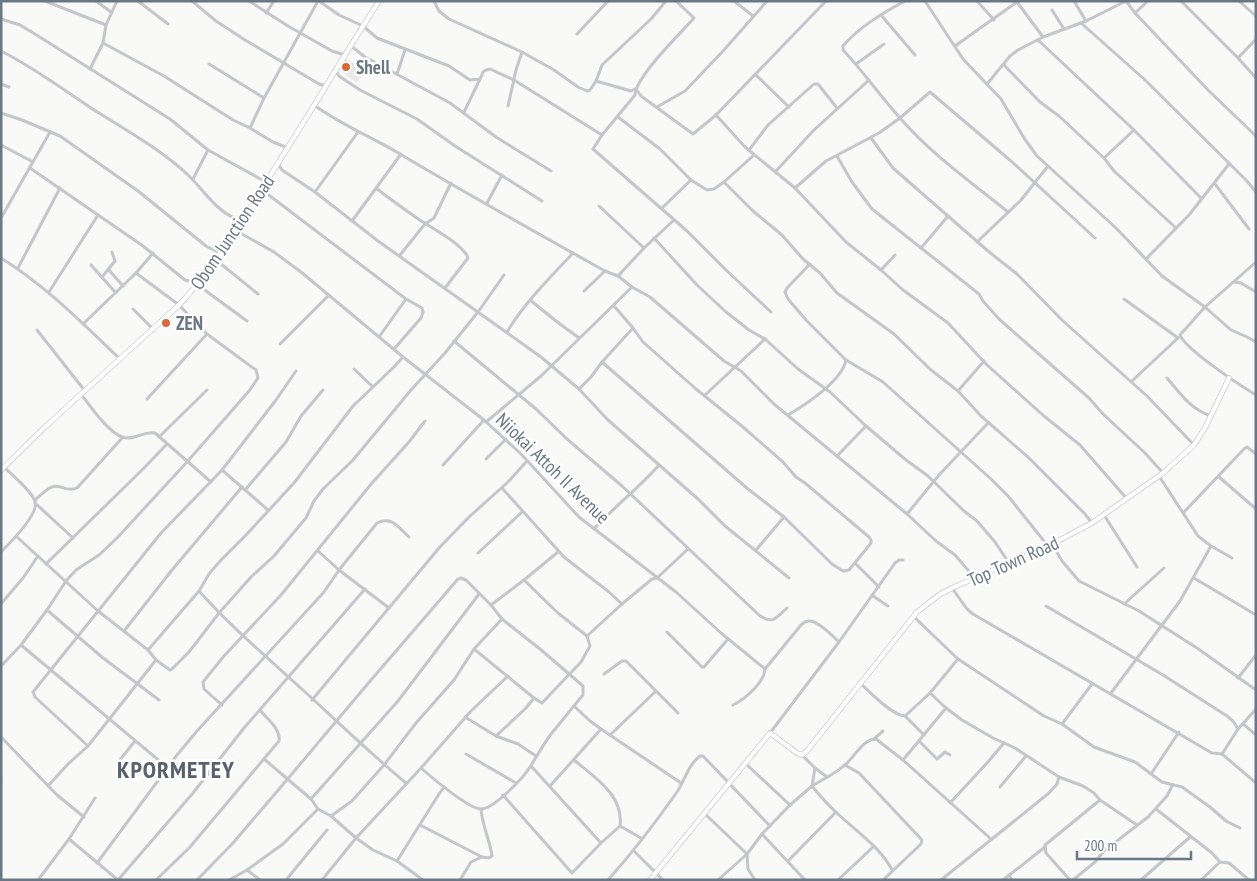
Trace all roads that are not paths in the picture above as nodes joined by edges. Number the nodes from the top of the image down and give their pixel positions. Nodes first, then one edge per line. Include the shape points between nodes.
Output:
1 (46, 1) edge
2 (96, 1) edge
3 (117, 1) edge
4 (138, 1) edge
5 (192, 1) edge
6 (250, 1) edge
7 (274, 1) edge
8 (318, 1) edge
9 (378, 1) edge
10 (434, 1) edge
11 (608, 1) edge
12 (666, 1) edge
13 (676, 1) edge
14 (734, 1) edge
15 (767, 1) edge
16 (826, 1) edge
17 (905, 1) edge
18 (926, 1) edge
19 (1074, 1) edge
20 (1126, 1) edge
21 (1148, 1) edge
22 (1181, 1) edge
23 (1239, 1) edge
24 (978, 2) edge
25 (1017, 2) edge
26 (1052, 10) dead end
27 (111, 12) junction
28 (266, 13) junction
29 (1135, 13) junction
30 (881, 15) junction
31 (753, 16) junction
32 (1256, 16) edge
33 (1, 19) edge
34 (994, 20) junction
35 (1086, 21) junction
36 (1081, 23) junction
37 (168, 24) dead end
38 (106, 25) junction
39 (363, 26) junction
40 (1064, 29) junction
41 (301, 32) junction
42 (577, 34) dead end
43 (1043, 37) junction
44 (1256, 39) edge
45 (1038, 40) junction
46 (103, 43) junction
47 (884, 44) dead end
48 (351, 46) junction
49 (955, 46) junction
50 (406, 50) junction
51 (1, 51) edge
52 (522, 52) junction
53 (344, 55) junction
54 (914, 55) dead end
55 (1238, 58) junction
56 (284, 62) junction
57 (208, 64) dead end
58 (856, 64) junction
59 (1004, 65) junction
60 (90, 69) junction
61 (336, 71) junction
62 (397, 74) junction
63 (756, 75) junction
64 (1256, 78) edge
65 (480, 79) junction
66 (514, 80) junction
67 (869, 80) junction
68 (596, 81) junction
69 (1, 84) edge
70 (986, 84) junction
71 (326, 86) junction
72 (9, 87) dead end
73 (635, 89) junction
74 (264, 98) junction
75 (314, 105) junction
76 (508, 106) dead end
77 (789, 107) junction
78 (657, 108) junction
79 (837, 108) junction
80 (464, 112) junction
81 (1, 114) edge
82 (716, 115) junction
83 (618, 117) junction
84 (900, 118) junction
85 (250, 128) junction
86 (1134, 130) junction
87 (50, 132) junction
88 (358, 132) junction
89 (602, 135) junction
90 (1256, 136) edge
91 (871, 138) junction
92 (1, 145) edge
93 (288, 148) junction
94 (208, 150) junction
95 (749, 150) junction
96 (401, 154) junction
97 (754, 155) junction
98 (837, 156) junction
99 (1104, 158) junction
100 (33, 162) junction
101 (278, 164) junction
102 (1230, 164) junction
103 (1048, 166) junction
104 (30, 168) junction
105 (551, 171) dead end
106 (775, 172) junction
107 (502, 175) junction
108 (193, 180) junction
109 (691, 180) junction
110 (266, 182) junction
111 (724, 182) junction
112 (1035, 182) junction
113 (451, 183) junction
114 (1215, 184) junction
115 (60, 188) junction
116 (263, 188) junction
117 (795, 188) junction
118 (377, 189) junction
119 (315, 192) junction
120 (1256, 192) edge
121 (1202, 199) junction
122 (542, 201) dead end
123 (486, 203) junction
124 (599, 206) dead end
125 (662, 208) junction
126 (3, 210) edge
127 (1008, 212) junction
128 (98, 215) junction
129 (948, 216) junction
130 (1, 218) edge
131 (242, 220) junction
132 (674, 220) junction
133 (352, 221) junction
134 (426, 224) junction
135 (238, 227) junction
136 (1176, 228) junction
137 (1249, 229) dead end
138 (654, 238) junction
139 (1095, 238) dead end
140 (977, 242) junction
141 (644, 248) junction
142 (921, 248) junction
143 (112, 252) dead end
144 (572, 252) junction
145 (153, 253) junction
146 (221, 253) junction
147 (895, 255) dead end
148 (400, 256) junction
149 (1, 258) edge
150 (1146, 259) junction
151 (216, 260) junction
152 (1256, 262) edge
153 (810, 264) junction
154 (91, 265) dead end
155 (18, 268) junction
156 (109, 270) junction
157 (881, 270) junction
158 (605, 271) junction
159 (136, 273) junction
160 (504, 275) dead end
161 (618, 276) junction
162 (102, 277) junction
163 (1234, 282) junction
164 (198, 284) junction
165 (123, 286) junction
166 (632, 287) junction
167 (445, 288) junction
168 (584, 291) dead end
169 (49, 292) junction
170 (1256, 292) edge
171 (116, 293) junction
172 (258, 294) dead end
173 (329, 295) junction
174 (1124, 298) dead end
175 (406, 299) junction
176 (530, 300) junction
177 (179, 305) junction
178 (614, 306) junction
179 (1205, 307) junction
180 (133, 308) dead end
181 (478, 312) junction
182 (771, 312) dead end
183 (247, 321) dead end
184 (83, 324) junction
185 (633, 328) junction
186 (153, 329) junction
187 (37, 330) dead end
188 (507, 332) junction
189 (207, 334) junction
190 (1179, 336) junction
191 (379, 337) junction
192 (579, 338) junction
193 (765, 339) junction
194 (454, 341) junction
195 (1256, 342) edge
196 (280, 344) dead end
197 (394, 350) junction
198 (403, 357) junction
199 (120, 360) junction
200 (846, 360) junction
201 (984, 361) junction
202 (602, 362) junction
203 (552, 365) junction
204 (735, 366) junction
205 (354, 369) dead end
206 (296, 371) dead end
207 (426, 374) junction
208 (1167, 378) dead end
209 (1229, 378) junction
210 (1132, 381) junction
211 (373, 387) junction
212 (579, 389) junction
213 (825, 389) junction
214 (207, 390) dead end
215 (323, 390) dead end
216 (958, 391) junction
217 (83, 392) junction
218 (519, 395) junction
219 (1256, 395) edge
220 (705, 396) junction
221 (146, 398) dead end
222 (788, 415) junction
223 (1211, 416) junction
224 (424, 421) dead end
225 (485, 421) junction
226 (989, 422) junction
227 (866, 426) junction
228 (123, 437) junction
229 (159, 437) junction
230 (506, 439) junction
231 (166, 444) junction
232 (1194, 446) junction
233 (962, 452) junction
234 (1256, 454) edge
235 (837, 456) junction
236 (486, 459) dead end
237 (526, 461) junction
238 (187, 462) junction
239 (443, 465) dead end
240 (659, 465) junction
241 (3, 468) edge
242 (222, 470) junction
243 (1161, 475) junction
244 (1219, 477) junction
245 (210, 482) junction
246 (933, 482) junction
247 (242, 487) junction
248 (502, 488) junction
249 (245, 490) junction
250 (631, 494) junction
251 (1127, 500) junction
252 (35, 502) junction
253 (1256, 509) edge
254 (268, 510) junction
255 (522, 512) junction
256 (1184, 512) junction
257 (907, 514) junction
258 (1104, 515) junction
259 (784, 517) junction
260 (1092, 523) junction
261 (594, 529) junction
262 (17, 537) junction
263 (409, 537) dead end
264 (73, 538) junction
265 (1050, 545) junction
266 (1211, 546) junction
267 (688, 549) junction
268 (756, 550) junction
269 (318, 551) junction
270 (1, 552) edge
271 (558, 552) junction
272 (478, 553) dead end
273 (38, 556) junction
274 (1232, 558) dead end
275 (903, 560) dead end
276 (855, 563) junction
277 (1009, 563) junction
278 (46, 564) junction
279 (1137, 567) dead end
280 (1164, 568) dead end
281 (339, 570) junction
282 (974, 577) junction
283 (657, 578) junction
284 (789, 578) dead end
285 (1194, 578) junction
286 (524, 580) junction
287 (66, 582) junction
288 (879, 587) junction
289 (952, 588) junction
290 (365, 589) junction
291 (199, 590) junction
292 (479, 594) junction
293 (873, 596) junction
294 (1, 604) edge
295 (622, 604) junction
296 (1124, 604) junction
297 (491, 605) junction
298 (888, 606) dead end
299 (1046, 606) dead end
300 (389, 608) junction
301 (787, 608) dead end
302 (47, 610) junction
303 (98, 611) junction
304 (219, 613) junction
305 (1256, 615) edge
306 (913, 616) junction
307 (502, 619) junction
308 (1161, 626) junction
309 (124, 631) junction
310 (667, 632) dead end
311 (78, 636) junction
312 (242, 636) junction
313 (587, 636) junction
314 (728, 639) junction
315 (839, 642) junction
316 (20, 644) junction
317 (474, 648) junction
318 (148, 650) junction
319 (1256, 655) edge
320 (265, 657) junction
321 (958, 659) junction
322 (156, 660) junction
323 (1135, 660) junction
324 (1, 666) edge
325 (765, 669) junction
326 (51, 670) junction
327 (570, 674) junction
328 (604, 674) dead end
329 (508, 676) junction
330 (288, 677) junction
331 (1238, 678) junction
332 (136, 683) junction
333 (861, 684) junction
334 (1092, 684) junction
335 (1256, 690) edge
336 (655, 692) junction
337 (930, 693) junction
338 (1110, 693) junction
339 (534, 698) junction
340 (159, 700) dead end
341 (312, 700) junction
342 (222, 705) junction
343 (733, 705) dead end
344 (574, 706) junction
345 (946, 708) junction
346 (1256, 709) edge
347 (260, 710) junction
348 (678, 713) dead end
349 (904, 716) junction
350 (465, 717) junction
351 (110, 719) junction
352 (337, 721) junction
353 (1062, 724) junction
354 (1243, 724) junction
355 (601, 729) junction
356 (1238, 729) junction
357 (883, 731) dead end
358 (1180, 732) junction
359 (770, 733) junction
360 (610, 735) junction
361 (1256, 735) edge
362 (496, 736) junction
363 (924, 736) junction
364 (1, 737) edge
365 (874, 738) junction
366 (135, 741) junction
367 (919, 741) junction
368 (1004, 743) junction
369 (359, 744) junction
370 (88, 746) junction
371 (466, 754) dead end
372 (1222, 754) junction
373 (802, 755) junction
374 (950, 755) dead end
375 (536, 756) junction
376 (1026, 756) junction
377 (264, 759) junction
378 (574, 760) junction
379 (903, 760) junction
380 (119, 761) dead end
381 (746, 764) junction
382 (384, 765) junction
383 (846, 765) junction
384 (531, 766) junction
385 (168, 768) junction
386 (421, 768) junction
387 (814, 768) junction
388 (1151, 774) junction
389 (1, 777) edge
390 (827, 777) junction
391 (1059, 777) junction
392 (288, 779) junction
393 (1, 783) edge
394 (406, 783) junction
395 (516, 783) junction
396 (681, 783) junction
397 (1256, 783) edge
398 (729, 784) junction
399 (48, 786) junction
400 (550, 786) junction
401 (812, 786) junction
402 (1172, 786) junction
403 (444, 787) junction
404 (1000, 787) dead end
405 (503, 795) junction
406 (95, 798) dead end
407 (311, 799) junction
408 (1100, 800) junction
409 (950, 803) junction
410 (790, 805) junction
411 (318, 809) junction
412 (481, 809) junction
413 (1156, 809) junction
414 (836, 812) junction
415 (704, 814) junction
416 (331, 816) junction
417 (84, 817) junction
418 (420, 825) junction
419 (1137, 825) junction
420 (620, 826) junction
421 (770, 826) junction
422 (1240, 828) dead end
423 (327, 830) dead end
424 (762, 834) junction
425 (1190, 837) junction
426 (356, 838) junction
427 (641, 838) junction
428 (69, 839) junction
429 (991, 839) junction
430 (601, 843) junction
431 (874, 847) junction
432 (1045, 847) junction
433 (634, 850) junction
434 (747, 854) junction
435 (482, 857) junction
436 (788, 860) junction
437 (397, 861) junction
438 (1220, 862) junction
439 (97, 864) junction
440 (247, 870) junction
441 (892, 870) junction
442 (656, 873) junction
443 (1009, 875) junction
444 (38, 880) edge
445 (118, 880) edge
446 (156, 880) edge
447 (197, 880) edge
448 (230, 880) edge
449 (260, 880) edge
450 (286, 880) edge
451 (322, 880) edge
452 (423, 880) edge
453 (460, 880) edge
454 (608, 880) edge
455 (650, 880) edge
456 (663, 880) edge
457 (718, 880) edge
458 (755, 880) edge
459 (805, 880) edge
460 (838, 880) edge
461 (883, 880) edge
462 (941, 880) edge
463 (1003, 880) edge
464 (1012, 880) edge
465 (1072, 880) edge
466 (1141, 880) edge
467 (1201, 880) edge
468 (1249, 880) edge

1 - 38 street
2 - 27 street
3 - 27 street
4 - 37 street
5 - 56 street via 216,21
6 - 28 street
7 - 28 street
8 - 39 street
8 - 41 street
9 - 39 street, Obom Junction Road
10 - 52 street via 442,16
11 - 42 street
12 - 68 street via 602,65
13 - 73 street via 694,18 646,71
14 - 31 street
15 - 31 street
16 - 63 street
17 - 30 street
18 - 49 street
19 - 35 street
20 - 29 street
20 - 35 street
21 - 29 street
22 - 55 street
23 - 32 street
24 - 34 street
25 - 34 street
25 - 43 street
26 - 40 street
27 - 38 street
28 - 41 street
29 - 90 street
30 - 54 street
30 - 58 street via 843,46
31 - 78 street via 685,91
33 - 60 street via 20,25
34 - 49 street
35 - 36 street
36 - 40 street
36 - 102 street
38 - 46 street
39 - 48 street, Obom Junction Road
39 - 50 street via 377,38
40 - 43 street
41 - 53 street
41 - 56 street
43 - 45 street
44 - 55 street
45 - 59 street via 1018,50
45 - 86 street
46 - 60 street
46 - 85 street
47 - 58 street
48 - 53 street, Obom Junction Road
48 - 62 street via 365,58
49 - 70 street
50 - 62 street
50 - 65 street via 449,66 470,80
51 - 108 street via 43,74 134,134
52 - 66 street
52 - 68 street via 583,90 590,90
53 - 61 street, Obom Junction Road
55 - 64 street
56 - 71 street
56 - 74 street
57 - 74 street
58 - 67 street
59 - 70 street
59 - 99 street via 1040,102
60 - 94 street via 170,119
61 - 71 street, Obom Junction Road
61 - 107 street via 365,93 417,119
62 - 80 street
63 - 77 street
63 - 82 street
65 - 66 street via 488,69
65 - 80 street
66 - 76 street
66 - 89 street
67 - 79 street
67 - 84 street
68 - 73 street via 631,92
69 - 72 street
70 - 103 street via 1004,103 1029,146
71 - 75 street, Obom Junction Road
73 - 78 street
73 - 83 street via 635,95
74 - 85 street
75 - 88 street via 330,118
75 - 93 street, Obom Junction Road
77 - 79 street via 816,84
77 - 95 street via 768,125
78 - 82 street via 693,134
79 - 106 street
80 - 105 street via 496,137
81 - 87 street
82 - 95 street
83 - 89 street
83 - 109 street via 660,149
84 - 91 street
84 - 112 street via 930,92
84 - 127 street via 933,152
85 - 93 street
86 - 99 street
86 - 121 street
87 - 100 street
87 - 146 street via 96,160 206,246
88 - 96 street
88 - 119 street
89 - 125 street via 593,149
91 - 98 street
91 - 129 street via 893,168
92 - 100 street
93 - 101 street, Obom Junction Road
94 - 108 street
94 - 110 street
95 - 97 street
96 - 113 street
96 - 118 street
97 - 106 street
97 - 111 street
98 - 117 street via 819,166
98 - 142 street via 872,210
99 - 136 street
100 - 104 street
101 - 110 street, Obom Junction Road
101 - 119 street
102 - 114 street
102 - 120 street
103 - 112 street
103 - 150 street
104 - 115 street
104 - 126 street
106 - 117 street
107 - 122 street
107 - 123 street
108 - 131 street via 216,204
109 - 111 street via 710,190
109 - 125 street
110 - 116 street, Obom Junction Road
111 - 153 street
112 - 127 street
112 - 139 street
113 - 123 street
113 - 134 street via 438,212
114 - 121 street
114 - 137 street
115 - 128 street
115 - 155 street
116 - 131 street, Obom Junction Road
116 - 175 street
117 - 157 street via 841,238
118 - 133 street
118 - 134 street
119 - 133 street
121 - 136 street
123 - 144 street
124 - 141 street
125 - 132 street
126 - 130 street
127 - 140 street
128 - 145 street
128 - 169 street
129 - 140 street
129 - 142 street
131 - 135 street, Obom Junction Road
132 - 138 street
132 - 182 street
133 - 148 street
134 - 148 street
134 - 167 street via 457,245 468,258
135 - 146 street, Obom Junction Road
135 - 173 street, Niiokai Attoh II Avenue via 242,234 287,261
136 - 150 street
138 - 141 street
138 - 193 street via 726,312
140 - 210 street via 1017,274 1063,321
141 - 161 street
142 - 243 street via 979,294 999,319 1089,398 1145,453
143 - 156 street via 115,261
144 - 158 street
144 - 176 street
145 - 159 street
145 - 164 street via 185,280
146 - 151 street, Obom Junction Road
147 - 157 street
148 - 167 street
149 - 155 street
150 - 179 street via 1162,276
151 - 164 street, Obom Junction Road
151 - 172 street
152 - 163 street
153 - 200 street via 785,292 806,320
153 - 216 street via 837,293 894,334 930,370
154 - 162 street
155 - 169 street
156 - 162 street
156 - 165 street
157 - 201 street via 948,323
158 - 161 street
158 - 168 street
159 - 165 street
159 - 177 street
160 - 181 street
161 - 166 street
162 - 171 street
163 - 170 street
163 - 179 street
164 - 177 street, Obom Junction Road
164 - 183 street
165 - 171 street
166 - 178 street
166 - 204 street via 650,297 724,361
167 - 181 street
169 - 184 street
171 - 184 street
173 - 191 street, Niiokai Attoh II Avenue
173 - 196 street
174 - 190 street
175 - 191 street
175 - 197 street via 422,308 423,312
176 - 188 street
176 - 192 street
177 - 186 street, Obom Junction Road
177 - 189 street
178 - 185 street
178 - 192 street
179 - 190 street
179 - 195 street via 1231,330
180 - 186 street
181 - 188 street
181 - 194 street
184 - 199 street
185 - 202 street
185 - 220 street via 643,342
186 - 199 street, Obom Junction Road
187 - 217 street
188 - 203 street
189 - 221 street
189 - 238 street via 256,370 258,378
190 - 209 street
190 - 210 street
191 - 197 street, Niiokai Attoh II Avenue
192 - 203 street
193 - 204 street
193 - 213 street
194 - 207 street
194 - 218 street
197 - 198 street, Niiokai Attoh II Avenue
198 - 207 street, Niiokai Attoh II Avenue
198 - 211 street
199 - 217 street, Obom Junction Road
200 - 213 street via 842,370
200 - 233 street via 883,382
201 - 216 street
201 - 251 street via 1080,445
202 - 212 street
202 - 259 street
203 - 212 street
203 - 218 street
204 - 220 street
204 - 222 street
205 - 211 street
206 - 242 street
207 - 225 street, Niiokai Attoh II Avenue
207 - 304 street via 354,460 323,489 306,518 274,556
208 - 223 street via 1186,401
209 - 219 street
209 - 223 street, Top Town Road
210 - 232 street
211 - 254 street via 353,406 294,483
212 - 240 street via 608,420
213 - 222 street
213 - 227 street
214 - 229 street
215 - 249 street via 286,442
216 - 226 street
217 - 228 street via 101,419
217 - 241 street, Obom Junction Road
218 - 225 street
218 - 250 street
220 - 276 street via 869,537 871,543
222 - 235 street
223 - 232 street, Top Town Road
224 - 269 street
225 - 230 street, Niiokai Attoh II Avenue
225 - 239 street
226 - 233 street
226 - 260 street
227 - 235 street
227 - 246 street
228 - 229 street via 150,432
228 - 252 street via 77,488 52,487
229 - 231 street
230 - 236 street
230 - 237 street, Niiokai Attoh II Avenue
231 - 238 street
231 - 264 street
232 - 243 street, Top Town Road
233 - 246 street
233 - 265 street via 1008,496
234 - 244 street via 1250,448 1244,449
235 - 257 street
237 - 248 street
237 - 261 street, Niiokai Attoh II Avenue
238 - 245 street
238 - 287 street via 117,538 76,570
240 - 250 street
240 - 268 street
241 - 252 street
242 - 245 street
242 - 247 street
243 - 251 street, Top Town Road
243 - 256 street
244 - 253 street
244 - 256 street
245 - 303 street via 161,533
246 - 257 street
246 - 277 street via 977,521
247 - 249 street
247 - 309 street
248 - 255 street
248 - 300 street via 444,542
249 - 254 street
250 - 261 street
250 - 267 street
251 - 258 street, Top Town Road
252 - 262 street via 36,508
252 - 264 street
254 - 291 street via 221,560
255 - 271 street
255 - 272 street
256 - 266 street via 1194,531
257 - 282 street via 955,555
258 - 260 street, Top Town Road
258 - 279 street
259 - 268 street
259 - 276 street via 840,570 847,571
260 - 265 street, Top Town Road
261 - 283 street, Niiokai Attoh II Avenue
262 - 270 street
262 - 273 street
263 - 281 street via 390,520 377,523
264 - 278 street
265 - 277 street, Top Town Road
265 - 296 street via 1079,581
266 - 274 street
266 - 285 street
267 - 283 street
267 - 301 street via 766,620 776,619
268 - 284 street
269 - 281 street
269 - 312 street
271 - 286 street
271 - 295 street
273 - 278 street
273 - 294 street
275 - 288 street via 896,563
276 - 288 street
277 - 282 street, Top Town Road
278 - 287 street
280 - 296 street
281 - 290 street
281 - 320 street via 324,592
282 - 289 street, Top Town Road
283 - 295 street
283 - 314 street, Niiokai Attoh II Avenue
285 - 305 street
285 - 308 street
286 - 297 street
286 - 313 street
287 - 302 street
287 - 303 street
288 - 293 street
289 - 306 street, Top Town Road
289 - 334 street via 973,614
290 - 300 street
290 - 330 street
291 - 304 street
291 - 318 street
292 - 297 street
292 - 352 street via 466,580 458,579
292 - 369 street via 398,701
293 - 298 street
293 - 315 street
295 - 313 street
296 - 308 street
297 - 307 street
299 - 323 street
300 - 341 street
302 - 311 street
302 - 316 street
303 - 309 street
303 - 311 street
304 - 312 street
304 - 322 street via 173,668 166,669
306 - 321 street
306 - 333 street, Top Town Road
307 - 317 street
307 - 327 street
308 - 323 street
308 - 331 street
309 - 318 street
310 - 314 street via 702,667
311 - 326 street
311 - 332 street
312 - 320 street
312 - 342 street via 203,682 204,689
313 - 327 street via 590,646
314 - 325 street, Niiokai Attoh II Avenue
315 - 325 street via 812,621 805,622
315 - 359 street
316 - 324 street
316 - 326 street
317 - 329 street
317 - 382 street via 454,680
318 - 322 street
319 - 331 street
320 - 330 street
320 - 342 street
321 - 337 street
321 - 353 street via 1044,716
322 - 332 street
323 - 338 street
323 - 356 street via 1227,716
325 - 343 street via 765,675 752,691
326 - 351 street
326 - 370 street via 33,694
327 - 339 street via 545,702
327 - 344 street via 584,691
328 - 336 street via 624,660
329 - 339 street
329 - 350 street
330 - 341 street
330 - 347 street
331 - 335 street
332 - 340 street
332 - 351 street
333 - 349 street via 893,711
333 - 373 street, Top Town Road
334 - 338 street
334 - 353 street
336 - 348 street
336 - 360 street
337 - 345 street
337 - 349 street
338 - 358 street
339 - 362 street
341 - 352 street
342 - 385 street
344 - 355 street
344 - 375 street
345 - 363 street
345 - 368 street
346 - 354 street
347 - 377 street via 280,735
347 - 445 street
349 - 363 street
350 - 362 street
350 - 386 street
351 - 366 street
351 - 370 street
352 - 369 street
352 - 392 street
353 - 388 street via 1094,747 1129,759
354 - 356 street
354 - 361 street
355 - 360 street
355 - 378 street
356 - 372 street
357 - 365 street
358 - 372 street via 1212,753
358 - 388 street
359 - 373 street
359 - 381 street
360 - 396 street
362 - 375 street via 518,744
363 - 367 street
364 - 399 street
365 - 379 street
365 - 383 street
366 - 380 street
366 - 385 street
367 - 374 street via 937,759 945,752
367 - 379 street
368 - 376 street
368 - 409 street
369 - 382 street
369 - 407 street
370 - 399 street
371 - 395 street
372 - 397 street
373 - 387 street
375 - 384 street
376 - 391 street
376 - 404 street
377 - 392 street
377 - 446 street via 190,846
378 - 400 street
378 - 420 street via 616,799
379 - 409 street
381 - 398 street
381 - 410 street
382 - 394 street
382 - 416 street via 352,801
383 - 390 street
383 - 441 street via 859,773 922,840
384 - 395 street
384 - 400 street
385 - 439 street
386 - 394 street
386 - 403 street
387 - 390 street
387 - 401 street
388 - 402 street
389 - 393 street
390 - 401 street
391 - 408 street via 1083,786
391 - 429 street via 1049,793
392 - 407 street
392 - 447 street
394 - 426 street
395 - 405 street
396 - 398 street via 696,759 702,756
396 - 427 street
398 - 415 street
398 - 421 street
399 - 417 street
400 - 430 street
401 - 410 street
401 - 414 street
402 - 413 street
402 - 422 street via 1182,787
403 - 412 street
403 - 418 street
405 - 412 street via 494,804
405 - 430 street via 572,873
406 - 417 street
407 - 411 street
408 - 419 street
408 - 432 street
409 - 429 street
410 - 421 street
411 - 416 street
411 - 440 street via 283,844
412 - 435 street via 492,856
413 - 419 street
413 - 425 street
414 - 431 street
414 - 436 street
415 - 434 street
415 - 442 street
416 - 426 street
417 - 428 street
418 - 435 street
418 - 437 street
419 - 465 street
420 - 427 street
420 - 430 street
421 - 424 street
423 - 450 street
424 - 434 street
424 - 436 street
425 - 438 street
425 - 466 street
426 - 437 street
426 - 451 street
427 - 433 street
428 - 439 street
428 - 444 street
429 - 462 street
431 - 441 street
431 - 460 street
432 - 443 street
432 - 465 street via 1046,853
433 - 442 street
433 - 454 street
434 - 457 street
434 - 458 street via 748,869
435 - 453 street via 471,862
436 - 459 street
437 - 452 street
438 - 467 street
438 - 468 street via 1229,863
439 - 445 street
440 - 448 street
440 - 449 street
441 - 461 street
442 - 455 street
442 - 456 street
443 - 463 street
443 - 464 street

